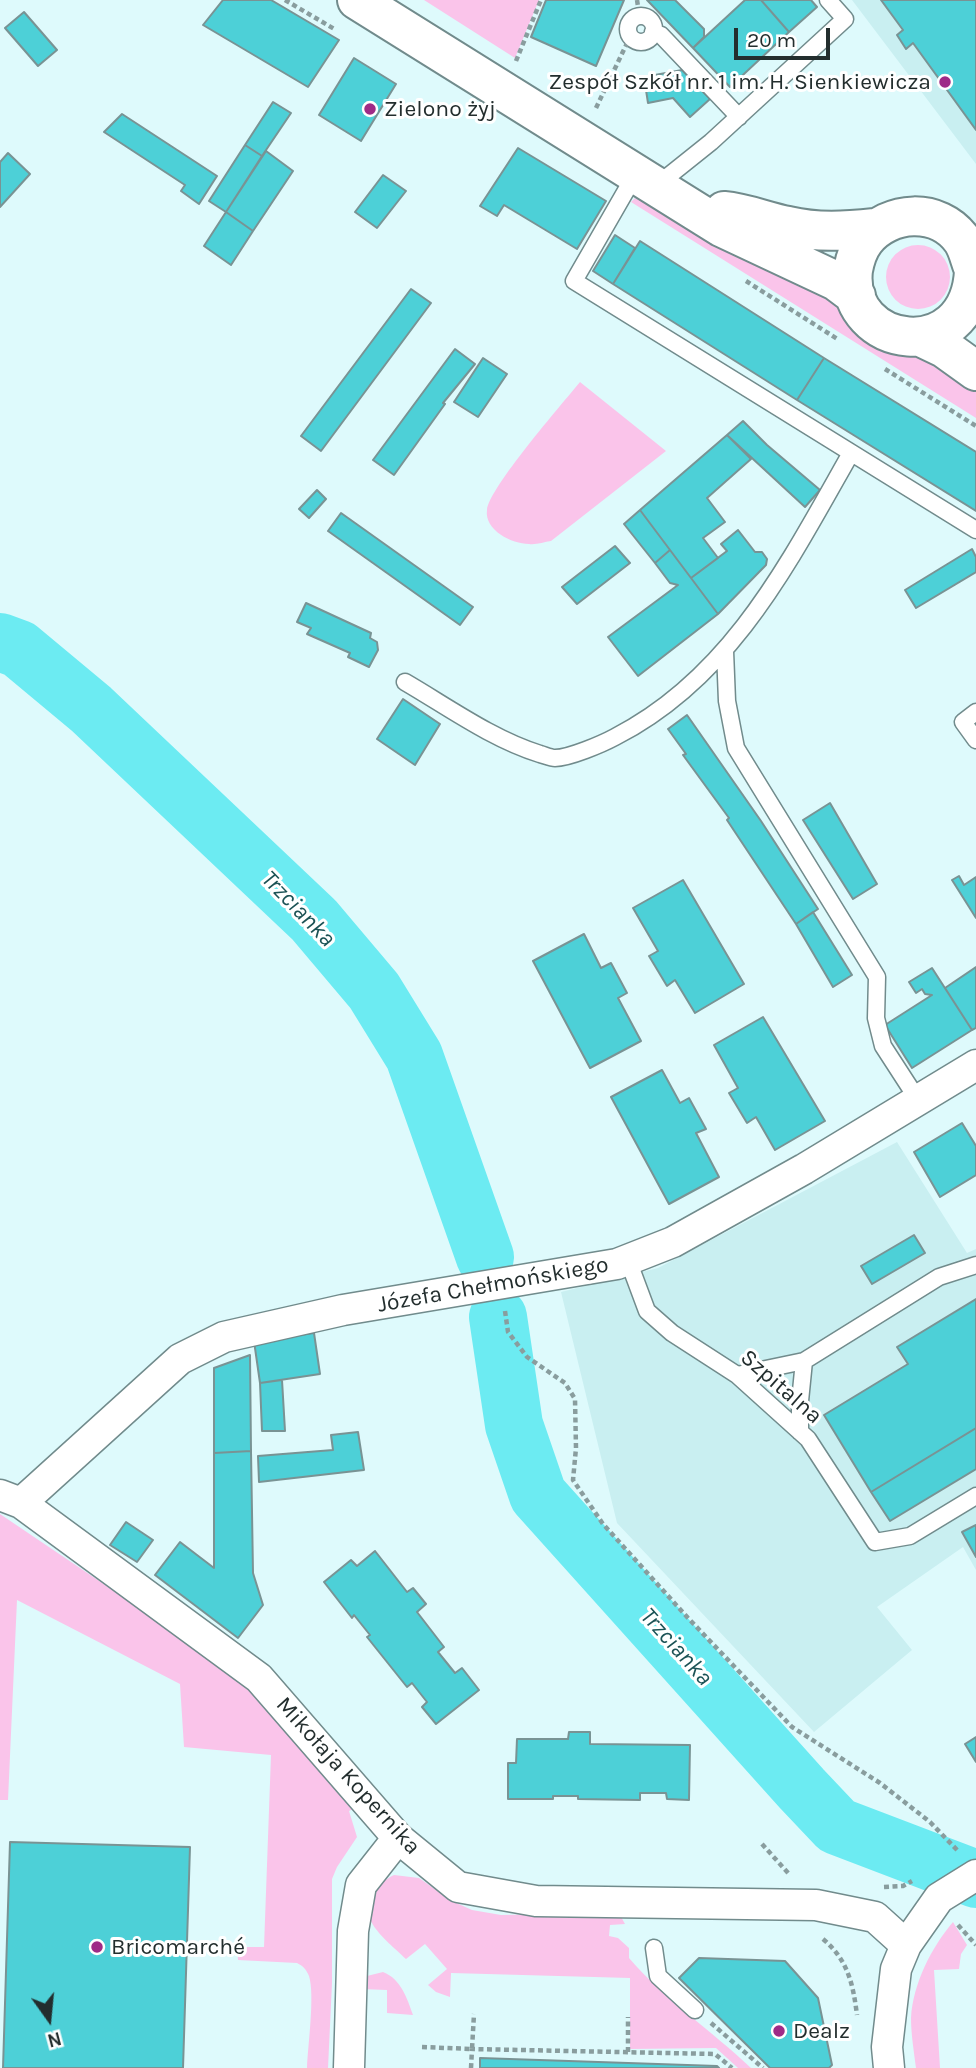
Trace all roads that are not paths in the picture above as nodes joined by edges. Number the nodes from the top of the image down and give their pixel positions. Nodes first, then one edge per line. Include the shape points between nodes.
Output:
1 (357, 0) edge
2 (828, 0) edge
3 (653, 32) junction
4 (739, 117) junction
5 (645, 181) junction
6 (694, 209) junction
7 (876, 228) junction
8 (972, 253) edge
9 (856, 296) junction
10 (921, 337) junction
11 (976, 371) edge
12 (851, 453) junction
13 (976, 530) edge
14 (725, 651) junction
15 (405, 682) dead end
16 (976, 712) edge
17 (976, 740) edge
18 (976, 1065) edge
19 (918, 1100) junction
20 (628, 1260) junction
21 (976, 1265) edge
22 (804, 1361) junction
23 (737, 1375) junction
24 (800, 1432) junction
25 (976, 1496) edge
26 (10, 1499) edge
27 (398, 1838) junction
28 (969, 1865) edge
29 (906, 1945) junction
30 (654, 1948) dead end
31 (695, 2010) road end
32 (349, 2068) edge
33 (889, 2068) edge

1 - 5 main road
2 - 4 lane via 845,19
3 - 3 lane via 651,21 640,17 630,23 630,36 641,42
3 - 4 lane
4 - 5 lane
5 - 6 main road
5 - 12 lane via 574,281
6 - 7 main road via 737,212 809,229
6 - 9 main road via 721,227 836,281
7 - 8 main road via 892,219 929,218 947,226
7 - 9 main road via 855,259 852,279
8 - 10 main road via 973,289 967,306 940,331
9 - 10 main road via 867,316 882,329
10 - 11 main road
12 - 13 lane
12 - 14 lane via 780,578
14 - 15 lane via 638,725 599,746 555,758 514,746
14 - 19 lane via 727,701 736,748 877,977 876,1018 883,1046
16 - 17 lane via 963,722
18 - 19 street, Józefa Chełmońskiego
19 - 20 street, Józefa Chełmońskiego via 673,1242
20 - 23 lane, Szpitalna via 647,1311 672,1334
20 - 26 street, Józefa Chełmońskiego via 343,1310 224,1338 180,1359
21 - 22 lane via 939,1277
22 - 23 lane
22 - 24 lane
23 - 24 lane, Szpitalna
24 - 25 lane, Szpitalna via 875,1542 910,1536
26 - 27 street, Mikołaja Kopernika via 259,1678
27 - 29 street, Mikołaja Kopernika via 458,1887 536,1901 816,1905 875,1917
27 - 32 street via 361,1885 353,1931
28 - 29 street via 945,1908
29 - 33 street via 896,1969
30 - 31 lane via 658,1976

